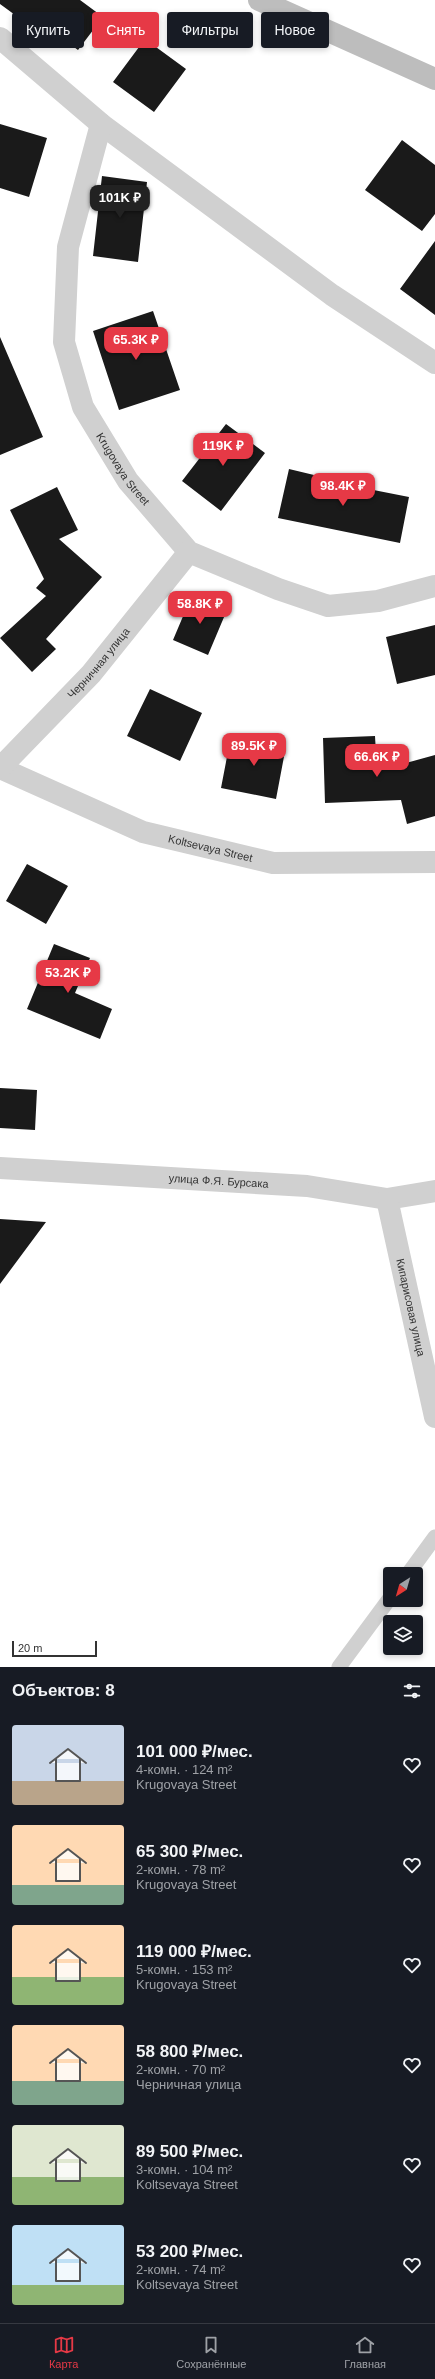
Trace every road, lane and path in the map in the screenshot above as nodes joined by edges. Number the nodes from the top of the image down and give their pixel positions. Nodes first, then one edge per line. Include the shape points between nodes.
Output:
1 (259, 0) edge
2 (0, 38) edge
3 (435, 79) edge
4 (101, 124) junction
5 (435, 363) edge
6 (189, 552) junction
7 (435, 586) edge
8 (0, 768) edge
9 (435, 862) edge
10 (0, 1168) edge
11 (435, 1191) edge
12 (387, 1199) junction
13 (435, 1417) edge
14 (435, 1537) edge
15 (413, 1567) edge
16 (383, 1607) edge
17 (339, 1667) edge

1 - 3 main road
2 - 4 street
4 - 5 street via 332,295
4 - 6 street, Krugovaya Street via 68,247 64,342 83,407 128,481
6 - 7 street, Krugovaya Street via 278,589 328,606 378,601
6 - 8 street, Черничная улица via 91,674
8 - 9 street, Koltsevaya Street via 142,832 273,863
10 - 12 street, улица Ф.Я. Бурсака via 308,1186
11 - 12 street, улица Ф.Я. Бурсака
12 - 13 street, Кипарисовая улица
14 - 15 lane
16 - 17 lane

